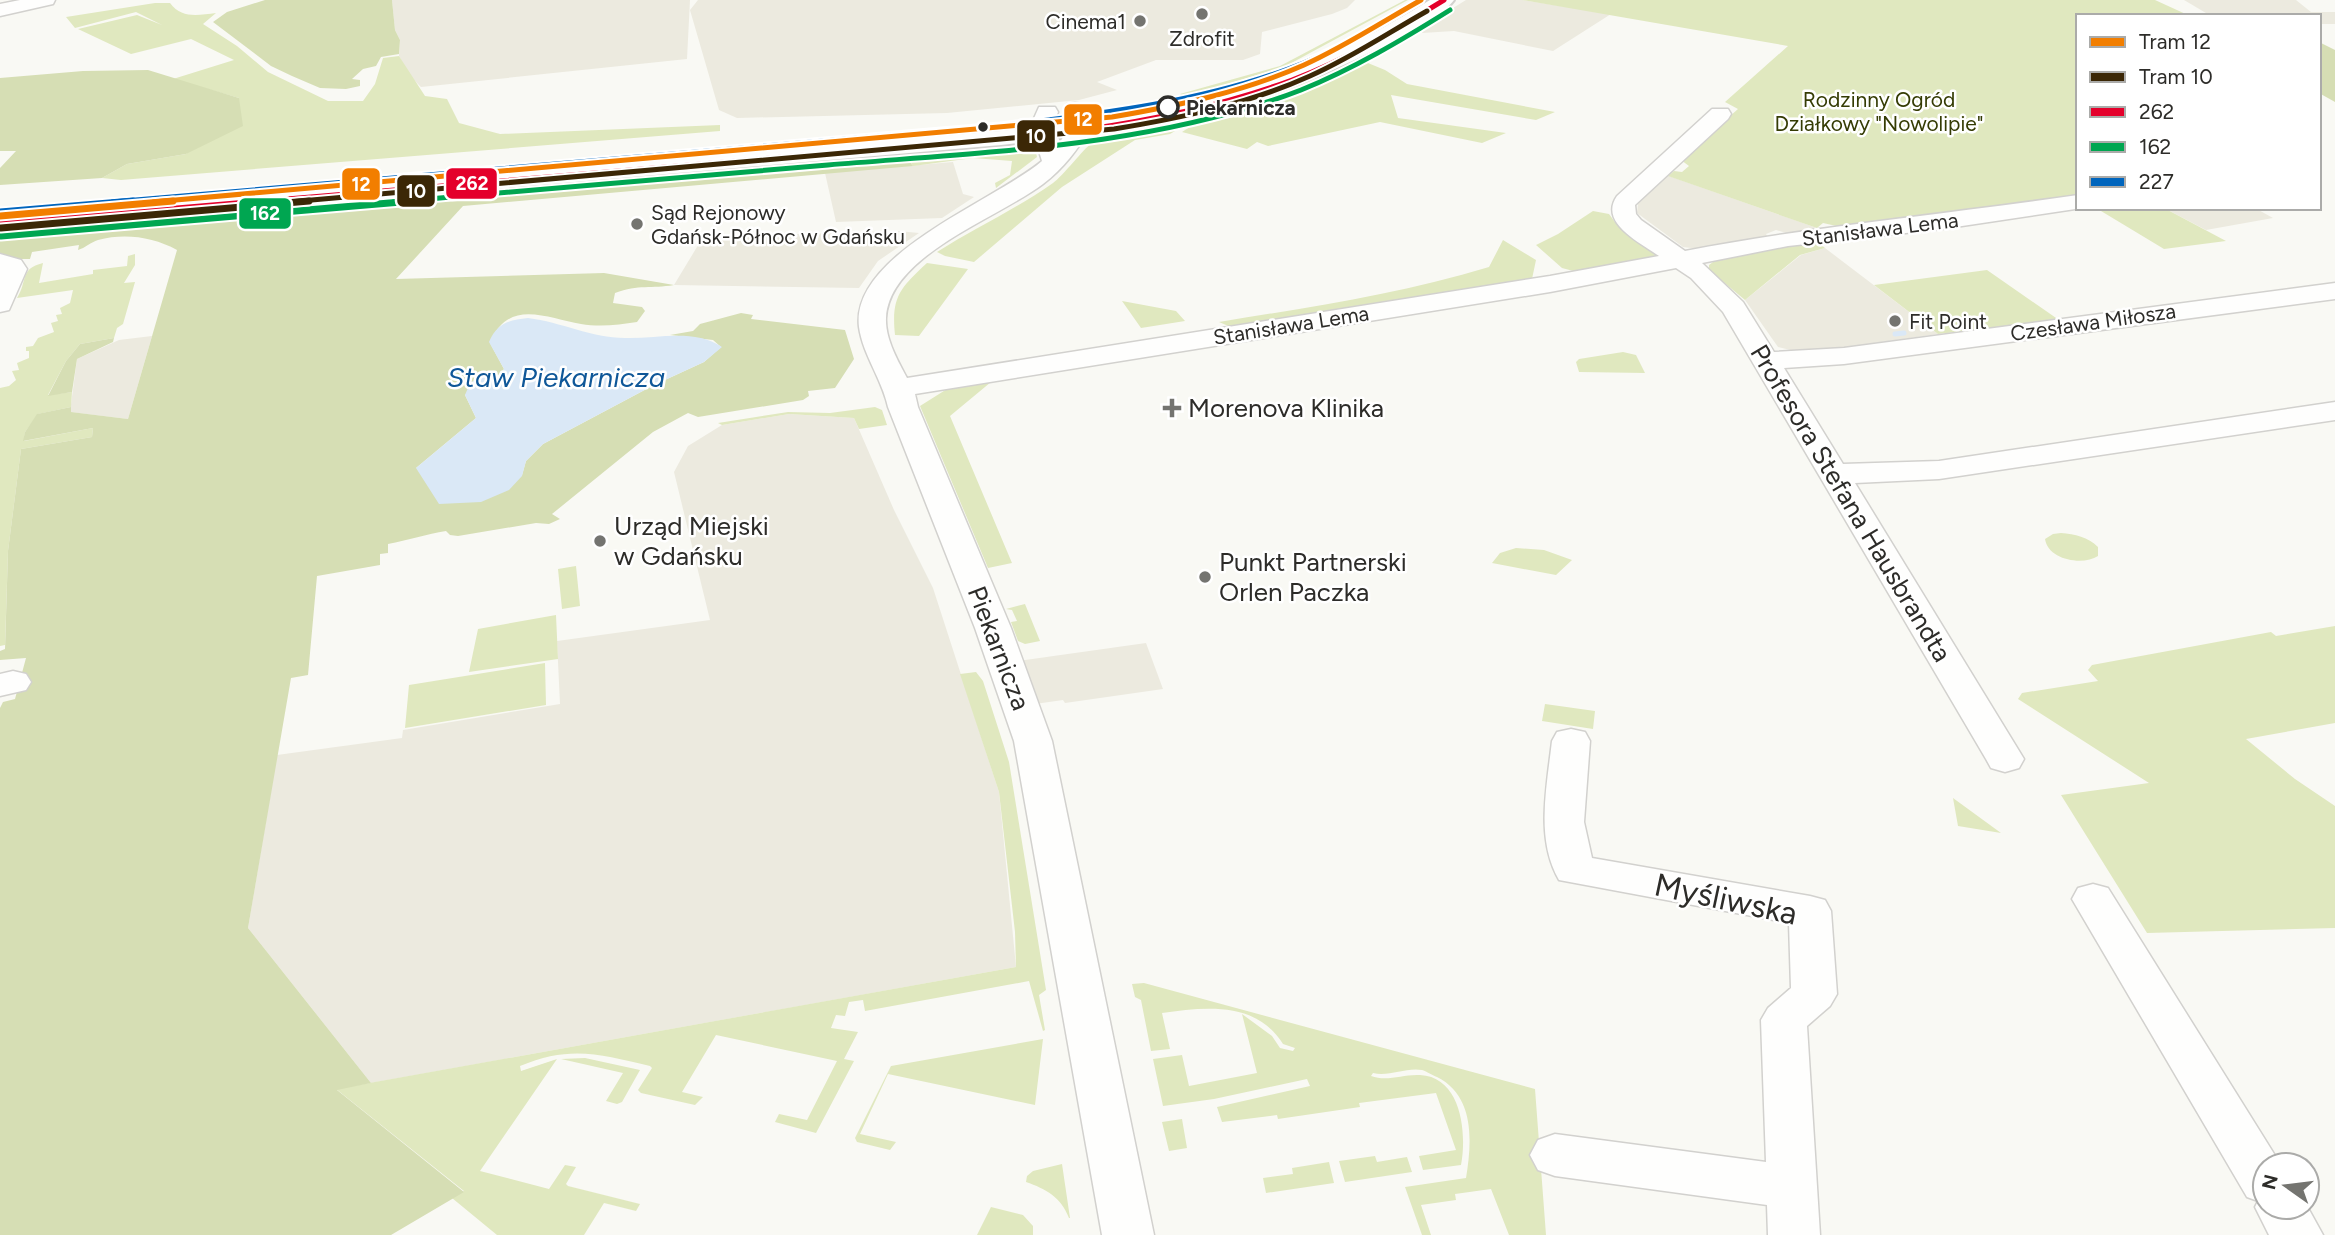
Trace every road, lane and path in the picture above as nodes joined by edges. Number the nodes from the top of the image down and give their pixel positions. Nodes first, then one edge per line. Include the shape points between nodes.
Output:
1 (46, 0) edge
2 (1396, 0) edge
3 (1444, 0) edge
4 (0, 10) edge
5 (1720, 114) dead end
6 (1078, 119) junction
7 (1045, 123) junction
8 (889, 137) junction
9 (1054, 163) junction
10 (0, 202) edge
11 (2076, 202) edge
12 (0, 224) edge
13 (1682, 261) junction
14 (0, 262) edge
15 (2335, 291) edge
16 (0, 304) edge
17 (1767, 361) junction
18 (899, 388) junction
19 (2335, 411) edge
20 (1834, 474) junction
21 (1571, 741) dead end
22 (2005, 759) dead end
23 (2093, 899) dead end
24 (1555, 1155) dead end
25 (2251, 1159) edge
26 (1792, 1186) junction
27 (1128, 1235) edge
28 (1794, 1235) edge

1 - 4 street
2 - 6 main road via 1260,67
3 - 6 main road via 1353,53 1282,83 1185,110
5 - 13 street via 1622,207 1625,219
6 - 7 main road
6 - 9 street, Piekarnicza via 1075,141
7 - 8 main road
7 - 9 street
8 - 10 main road
8 - 12 main road
9 - 18 street, Piekarnicza via 888,276 876,296 872,318 884,360
11 - 13 street, Stanisława Lema via 1788,239
13 - 17 street, Profesora Stefana Hausbrandta via 1722,293
13 - 18 street, Stanisława Lema
14 - 16 street via 14,269
15 - 17 street, Czesława Miłosza via 1844,356
17 - 20 street, Profesora Stefana Hausbrandta
18 - 27 street, Piekarnicza via 1033,741
19 - 20 street via 1939,470
20 - 22 street, Profesora Stefana Hausbrandta
21 - 26 street, Myśliwska via 1564,822 1574,870 1810,911 1814,994 1784,1020
23 - 25 street
24 - 26 street
26 - 28 street, Myśliwska

